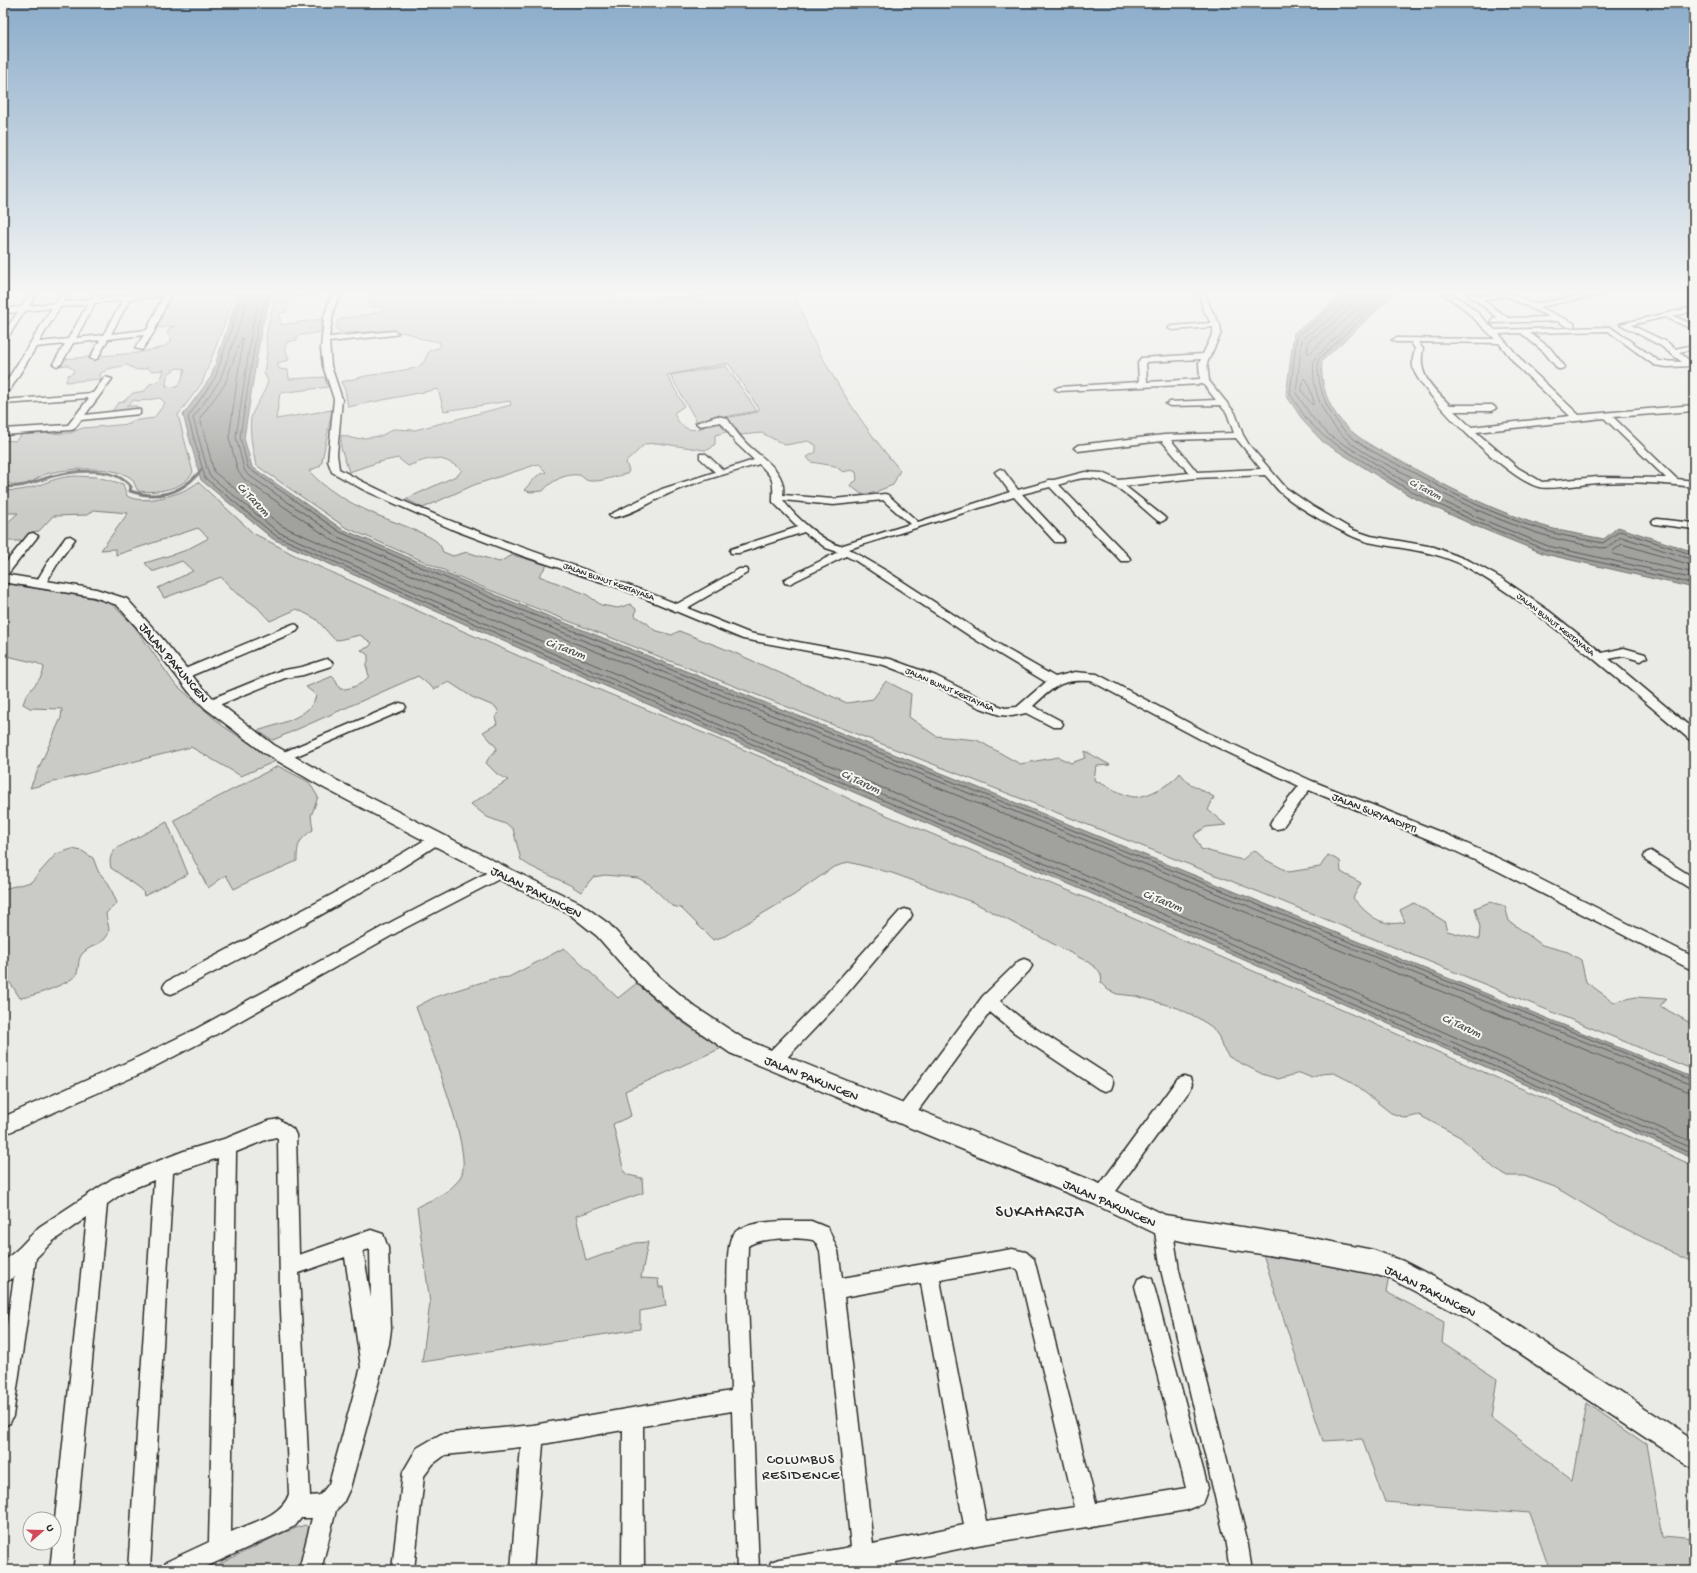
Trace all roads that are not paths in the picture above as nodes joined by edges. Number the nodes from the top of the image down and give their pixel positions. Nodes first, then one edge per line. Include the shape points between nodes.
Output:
1 (20, 366) edge
2 (327, 366) edge
3 (1142, 366) edge
4 (1204, 366) edge
5 (1417, 366) edge
6 (1522, 366) edge
7 (108, 380) dead end
8 (1205, 381) junction
9 (1143, 384) junction
10 (3, 389) edge
11 (1059, 389) dead end
12 (113, 391) dead end
13 (97, 394) junction
14 (3, 402) edge
15 (1223, 402) junction
16 (1170, 404) dead end
17 (1449, 408) junction
18 (1492, 408) dead end
19 (1694, 408) edge
20 (137, 412) dead end
21 (1607, 416) junction
22 (78, 418) junction
23 (1577, 418) junction
24 (700, 423) dead end
25 (1469, 430) junction
26 (3, 432) edge
27 (1239, 435) junction
28 (1164, 438) junction
29 (1078, 448) dead end
30 (703, 456) dead end
31 (762, 460) junction
32 (720, 472) junction
33 (1000, 472) dead end
34 (1266, 472) junction
35 (1195, 476) junction
36 (1674, 481) junction
37 (1051, 482) junction
38 (1116, 483) junction
39 (1694, 484) edge
40 (1016, 493) junction
41 (778, 498) junction
42 (614, 515) dead end
43 (1161, 519) dead end
44 (1657, 522) dead end
45 (916, 525) junction
46 (1694, 526) edge
47 (805, 528) junction
48 (33, 536) dead end
49 (70, 539) dead end
50 (1059, 540) dead end
51 (843, 550) junction
52 (735, 551) dead end
53 (1125, 559) dead end
54 (743, 570) dead end
55 (3, 573) edge
56 (3, 578) edge
57 (789, 581) dead end
58 (40, 584) junction
59 (678, 608) junction
60 (293, 628) dead end
61 (1641, 657) dead end
62 (1599, 658) junction
63 (328, 663) dead end
64 (184, 674) junction
65 (1054, 681) junction
66 (210, 704) junction
67 (400, 707) dead end
68 (1026, 707) junction
69 (1057, 724) dead end
70 (1692, 732) edge
71 (283, 757) junction
72 (1307, 784) junction
73 (1277, 824) dead end
74 (435, 839) junction
75 (1651, 856) dead end
76 (500, 872) junction
77 (1694, 885) edge
78 (905, 915) dead end
79 (1694, 964) edge
80 (1024, 966) dead end
81 (171, 987) dead end
82 (989, 1002) junction
83 (772, 1061) junction
84 (1105, 1083) dead end
85 (1184, 1084) dead end
86 (905, 1114) junction
87 (3, 1126) edge
88 (227, 1147) junction
89 (164, 1168) junction
90 (1102, 1196) junction
91 (98, 1198) junction
92 (1163, 1226) junction
93 (27, 1254) junction
94 (290, 1267) junction
95 (929, 1273) junction
96 (3, 1274) edge
97 (1145, 1286) dead end
98 (833, 1289) junction
99 (742, 1399) junction
100 (3, 1416) edge
101 (633, 1419) junction
102 (533, 1435) junction
103 (1694, 1454) edge
104 (327, 1504) junction
105 (296, 1507) junction
106 (1089, 1517) junction
107 (977, 1534) junction
108 (220, 1548) junction
109 (875, 1562) edge
110 (61, 1570) edge
111 (139, 1570) edge
112 (174, 1570) edge
113 (310, 1570) edge
114 (403, 1570) edge
115 (522, 1570) edge
116 (633, 1570) edge
117 (748, 1570) edge
118 (779, 1570) edge
119 (1241, 1570) edge

1 - 10 street via 7,388
2 - 59 street, JALAN BUNUT KERTAYASA via 336,385 338,403 332,455 335,470 367,488 457,528 594,575
3 - 9 street
4 - 8 street via 1202,373
5 - 17 street via 1424,382
6 - 23 street
7 - 13 street
8 - 9 street
8 - 15 street, JALAN BUNUT KERTAYASA
9 - 11 street
12 - 13 street
13 - 14 street
13 - 22 street
15 - 16 street
15 - 27 street, JALAN BUNUT KERTAYASA via 1231,413
17 - 18 street
17 - 25 street
19 - 21 street
20 - 22 street
21 - 23 street
21 - 36 street
22 - 26 street via 71,427 64,429
23 - 25 street
24 - 31 street via 724,420 742,444
25 - 36 street via 1513,468 1538,485 1590,480
27 - 28 street
27 - 34 street, JALAN BUNUT KERTAYASA
28 - 29 street
28 - 35 street
30 - 32 street
31 - 32 street
31 - 41 street via 779,487
32 - 42 street via 665,491
33 - 40 street
34 - 35 street
34 - 62 street, JALAN BUNUT KERTAYASA via 1290,496 1350,532 1430,550 1466,563 1525,599
35 - 38 street
36 - 39 street
37 - 38 street via 1093,474
37 - 40 street
37 - 53 street
38 - 43 street
40 - 45 street
40 - 50 street
41 - 45 street via 833,502 885,498
41 - 47 street via 784,509
44 - 46 street
45 - 51 street
47 - 51 street via 830,546
47 - 52 street
48 - 55 street
49 - 58 street
51 - 57 street
51 - 65 street via 1026,666
54 - 59 street
56 - 58 street, JALAN PAKUNCEN
58 - 64 street, JALAN PAKUNCEN via 105,594 122,602 136,615
59 - 68 street, JALAN BUNUT KERTAYASA via 760,640 828,650 893,664 1004,712 1016,712
60 - 64 street
61 - 62 street via 1624,652
62 - 70 street, JALAN BUNUT KERTAYASA
63 - 66 street via 283,674
64 - 66 street, JALAN PAKUNCEN
65 - 68 street, JALAN BUNUT KERTAYASA
65 - 72 street, JALAN SURYAADIPTI via 1075,676 1093,677 1204,736
66 - 71 street, JALAN PAKUNCEN
67 - 71 street
68 - 69 street
71 - 74 street, JALAN PAKUNCEN
72 - 73 street
72 - 79 street, JALAN SURYAADIPTI via 1445,840 1501,866
74 - 76 street, JALAN PAKUNCEN
74 - 81 street via 350,892
75 - 77 street
76 - 83 street, JALAN PAKUNCEN via 574,908 603,930 646,978 688,1013 737,1046
76 - 87 street via 400,924 200,1035 136,1067
78 - 83 street via 827,1004
80 - 82 street
82 - 84 street via 1021,1028
82 - 86 street
83 - 86 street, JALAN PAKUNCEN
85 - 90 street
86 - 90 street, JALAN PAKUNCEN
88 - 89 street
88 - 94 street via 268,1130 279,1128 287,1135
88 - 108 street
89 - 91 street via 118,1185
89 - 111 street
90 - 92 street, JALAN PAKUNCEN
91 - 93 street via 46,1234
91 - 110 street
92 - 103 street, JALAN PAKUNCEN via 1312,1250 1395,1269 1474,1310
92 - 119 street via 1170,1270 1236,1539
93 - 96 street
93 - 100 street
94 - 104 street via 371,1239 376,1241 379,1248 379,1344 339,1488 335,1497
94 - 105 street via 300,1494
95 - 98 street
95 - 106 street via 1012,1258 1019,1259 1027,1266
95 - 107 street
97 - 106 street via 1198,1488 1194,1496 1187,1499
98 - 99 street via 829,1251 825,1238 819,1231 755,1232 739,1241
98 - 109 street
99 - 101 street
99 - 117 street
101 - 102 street
101 - 116 street
102 - 114 street via 441,1445 425,1456 414,1472
102 - 115 street
104 - 105 street via 320,1508
104 - 113 street
105 - 108 street via 287,1518
106 - 107 street
107 - 109 street
108 - 112 street
109 - 118 street

